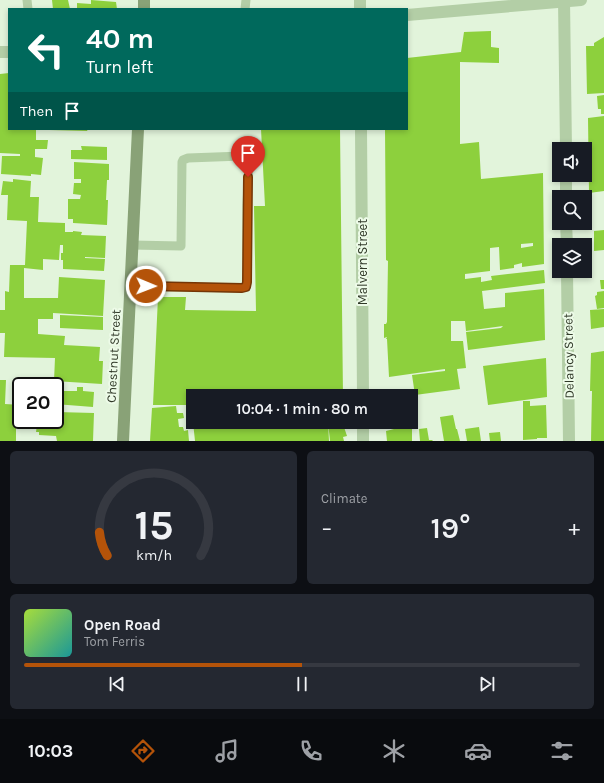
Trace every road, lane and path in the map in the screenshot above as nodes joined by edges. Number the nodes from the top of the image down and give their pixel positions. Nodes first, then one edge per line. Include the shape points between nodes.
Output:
1 (581, 0) edge
2 (564, 1) edge
3 (408, 15) edge
4 (138, 130) edge
5 (361, 130) edge
6 (566, 142) edge
7 (132, 245) junction
8 (567, 278) edge
9 (130, 286) junction
10 (363, 389) edge
11 (363, 429) edge
12 (123, 441) edge
13 (363, 441) edge
14 (569, 441) edge

1 - 2 street
2 - 3 street
2 - 6 street
4 - 7 street, Chestnut Street
5 - 10 street, Malvern Street
7 - 9 street, Chestnut Street
7 - 9 lane via 180,246 183,160 242,156 247,158 249,163 246,287
8 - 14 street, Delancy Street
9 - 12 street, Chestnut Street
11 - 13 street

